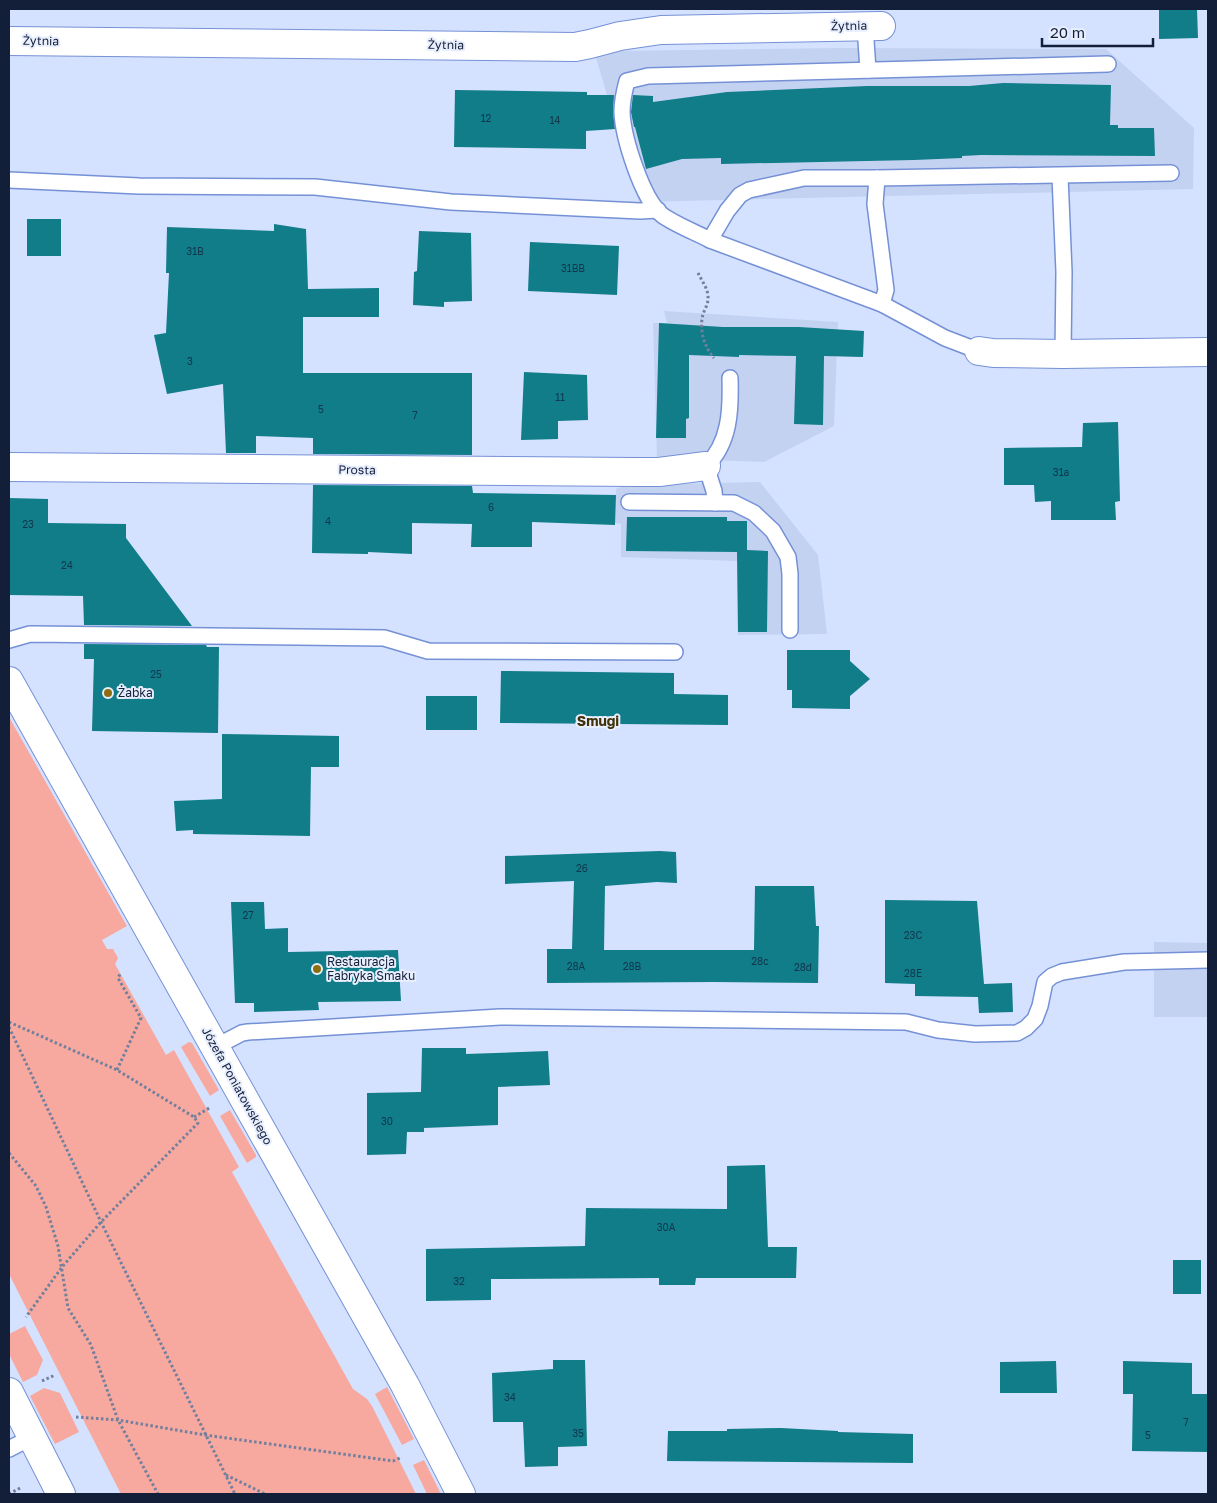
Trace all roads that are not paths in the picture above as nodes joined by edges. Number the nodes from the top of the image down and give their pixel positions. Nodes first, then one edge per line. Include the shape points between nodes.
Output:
1 (873, 26) joint
2 (9, 41) edge
3 (1108, 64) dead end
4 (868, 70) junction
5 (1172, 173) dead end
6 (1060, 176) junction
7 (877, 178) junction
8 (9, 180) edge
9 (658, 210) junction
10 (710, 240) junction
11 (882, 304) junction
12 (979, 352) joint
13 (1208, 352) edge
14 (1063, 354) junction
15 (730, 378) road end
16 (706, 466) junction
17 (9, 467) edge
18 (629, 502) dead end
19 (715, 503) junction
20 (790, 630) dead end
21 (9, 640) edge
22 (675, 652) dead end
23 (9, 681) edge
24 (1208, 960) edge
25 (215, 1047) junction
26 (9, 1392) edge
27 (20, 1443) edge
28 (61, 1494) edge
29 (461, 1494) edge

1 - 2 street, Żytnia via 661,30 575,47
1 - 4 lane
3 - 4 lane
4 - 9 lane via 648,76 627,82 622,113 629,143 644,192
5 - 6 lane
6 - 7 lane
6 - 14 lane
7 - 10 lane via 804,178 750,190 731,204
7 - 11 lane via 875,204 886,290
8 - 9 lane via 140,186 315,187 451,202
9 - 10 lane
10 - 11 lane
11 - 12 lane via 945,338
12 - 14 street
13 - 14 street
15 - 16 lane via 727,429 716,456
16 - 17 street, Prosta via 660,472
16 - 19 lane
18 - 19 lane
19 - 20 lane via 734,503 754,513 784,547 790,574
21 - 22 lane via 30,634 235,635 384,638 428,651
23 - 25 street, Józefa Poniatowskiego
24 - 25 lane via 1124,962 1062,972 1046,982 1035,1019 1016,1033 975,1034 906,1022 500,1018 242,1032
25 - 29 street, Józefa Poniatowskiego via 405,1384
26 - 27 street
27 - 28 street

